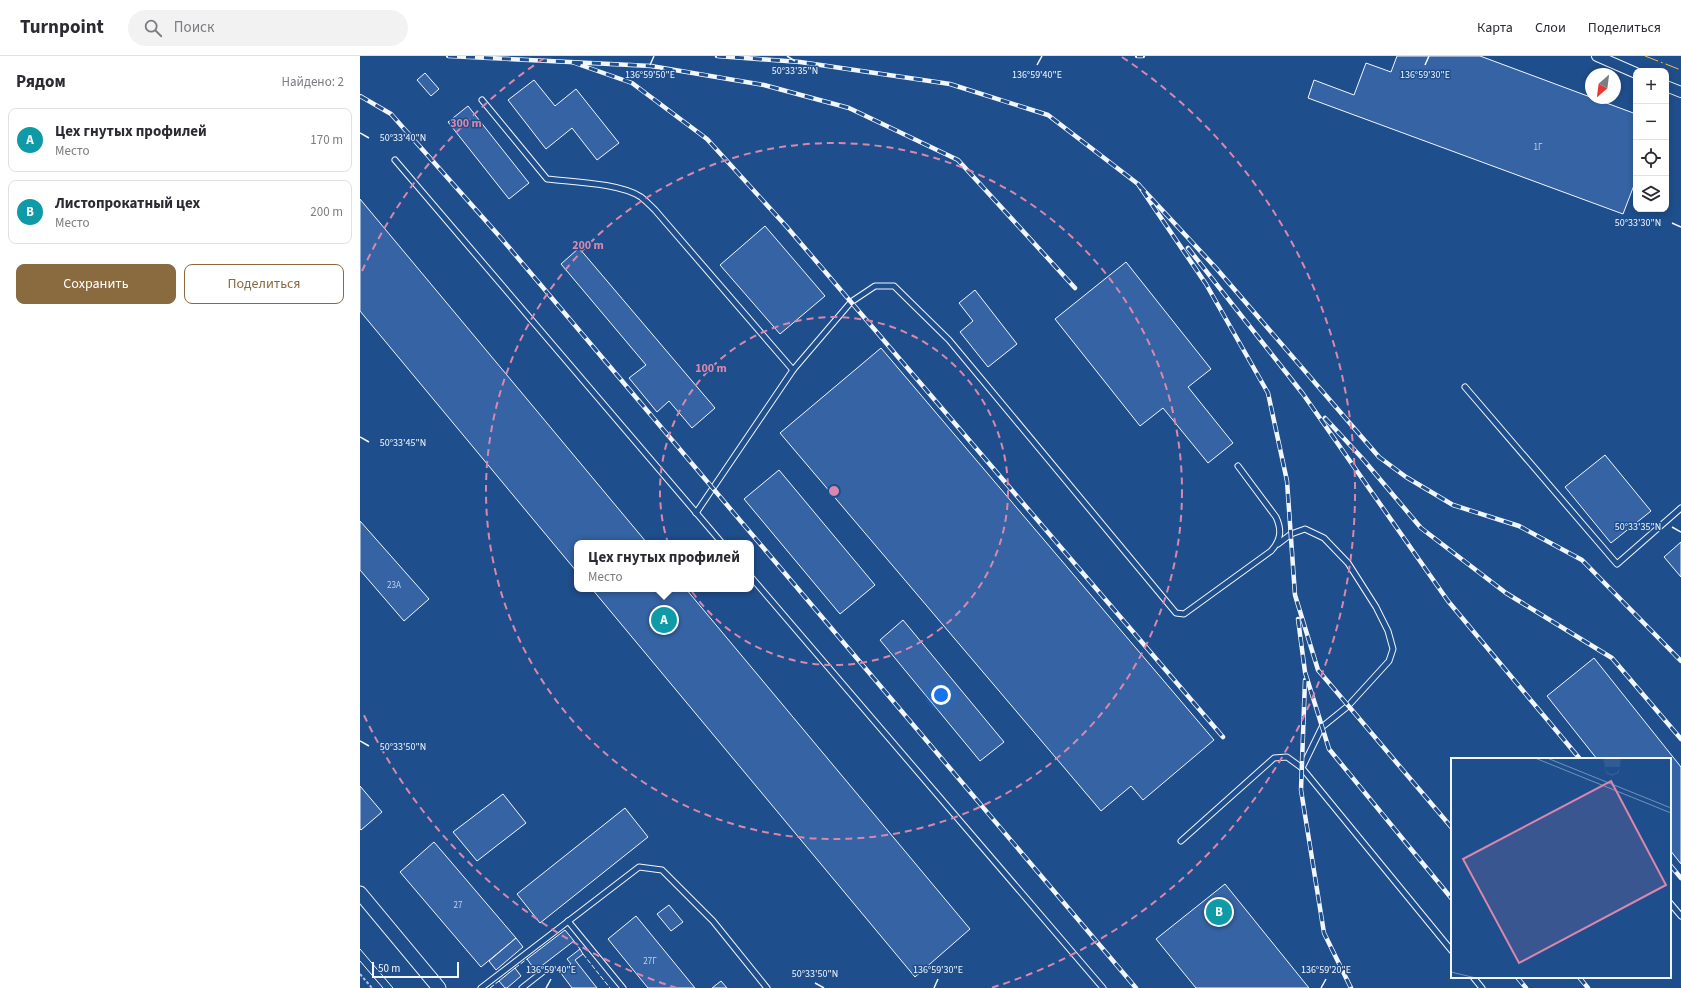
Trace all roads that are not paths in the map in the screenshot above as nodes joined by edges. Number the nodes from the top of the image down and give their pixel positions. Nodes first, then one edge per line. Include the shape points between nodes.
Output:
1 (1597, 56) edge
2 (1633, 72) edge
3 (1669, 87) edge
4 (1681, 92) edge
5 (482, 100) dead end
6 (395, 160) dead end
7 (793, 370) junction
8 (1465, 387) dead end
9 (1238, 466) dead end
10 (1681, 508) edge
11 (696, 513) junction
12 (719, 540) edge
13 (1278, 544) junction
14 (754, 581) edge
15 (1302, 768) junction
16 (1181, 841) dead end
17 (360, 893) edge
18 (1671, 904) edge
19 (1681, 916) edge
20 (568, 921) junction
21 (1451, 950) edge
22 (545, 970) dead end
23 (1474, 978) edge
24 (439, 988) edge
25 (481, 988) edge
26 (522, 988) edge
27 (623, 988) edge
28 (767, 988) edge
29 (1103, 988) edge
30 (1482, 988) edge

1 - 2 street
3 - 4 street
5 - 7 lane via 547,179 623,189 645,201
6 - 11 lane
7 - 11 lane
7 - 13 lane via 851,302 875,286 894,286 949,340 1176,613 1184,614
8 - 10 lane via 1616,564
9 - 13 lane via 1276,517 1280,526
11 - 12 lane
13 - 15 lane via 1291,534 1305,529 1324,538 1348,564 1376,607 1388,631 1393,649 1389,661 1348,706 1322,727
14 - 29 lane
15 - 16 lane via 1287,757 1274,758
15 - 21 lane
17 - 24 street
18 - 19 lane
20 - 25 lane
20 - 27 lane
20 - 28 lane via 639,867 662,870 713,920
22 - 26 lane
23 - 30 lane

